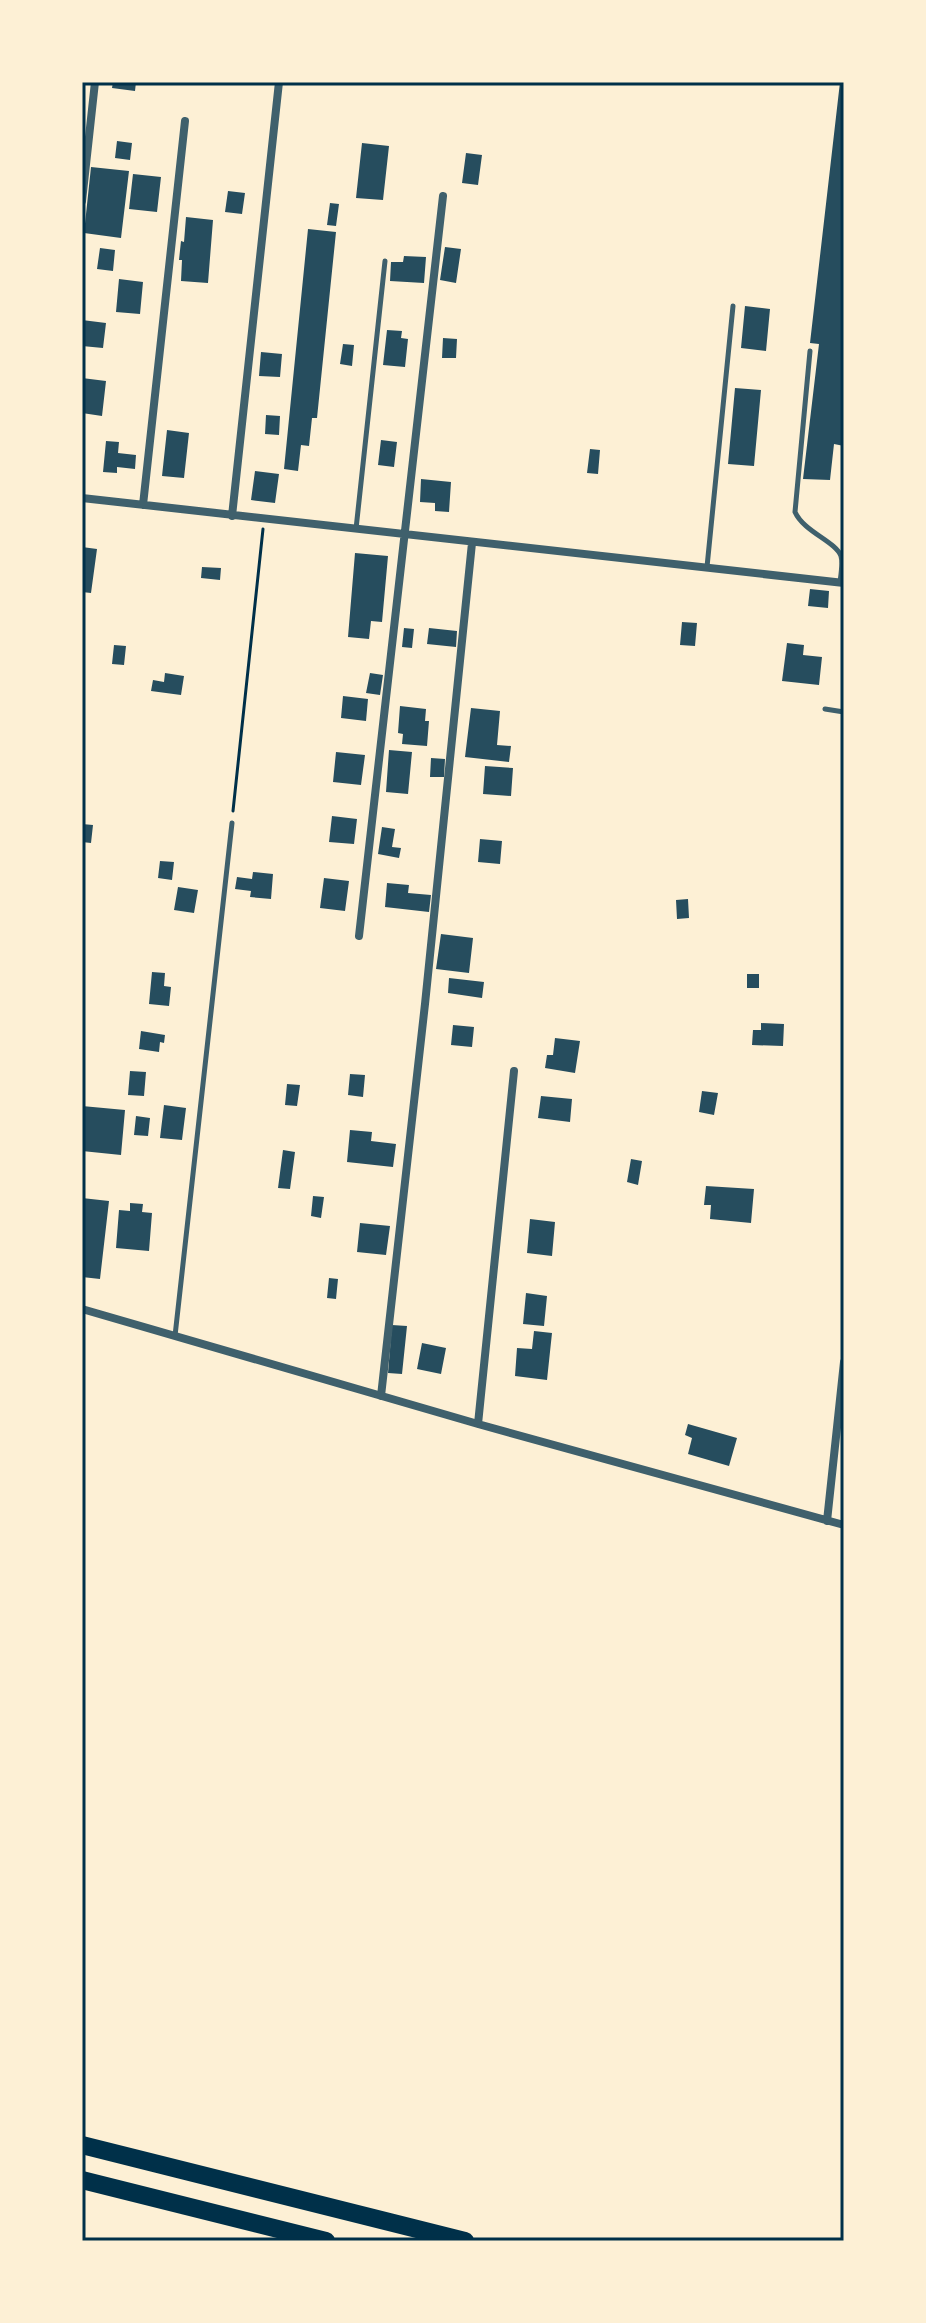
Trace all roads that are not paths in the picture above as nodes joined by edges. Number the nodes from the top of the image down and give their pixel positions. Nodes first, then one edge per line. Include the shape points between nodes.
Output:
1 (95, 82) edge
2 (279, 82) edge
3 (185, 121) dead end
4 (443, 196) dead end
5 (82, 201) edge
6 (385, 261) dead end
7 (733, 306) dead end
8 (810, 351) dead end
9 (82, 498) edge
10 (143, 505) junction
11 (232, 516) junction
12 (356, 530) junction
13 (403, 535) junction
14 (472, 543) junction
15 (707, 568) junction
16 (842, 583) edge
17 (825, 709) dead end
18 (844, 712) edge
19 (232, 823) road end
20 (359, 936) dead end
21 (514, 1071) dead end
22 (82, 1309) edge
23 (175, 1336) junction
24 (844, 1362) edge
25 (381, 1396) junction
26 (478, 1424) junction
27 (827, 1521) junction
28 (844, 1525) edge
29 (82, 2145) edge
30 (82, 2180) edge
31 (326, 2241) edge
32 (465, 2241) edge

1 - 5 street
2 - 11 street
3 - 10 street
4 - 13 street
6 - 12 lane
7 - 15 lane
8 - 16 lane via 795,512 838,552
9 - 10 street
10 - 11 street
11 - 12 street
12 - 13 street
13 - 14 street
13 - 20 street
14 - 15 street
14 - 25 street
15 - 16 street
17 - 18 lane
19 - 23 lane
21 - 26 street
22 - 23 street
23 - 25 street
24 - 27 street
25 - 26 street
26 - 27 street
27 - 28 street
29 - 32 highway
30 - 31 highway

